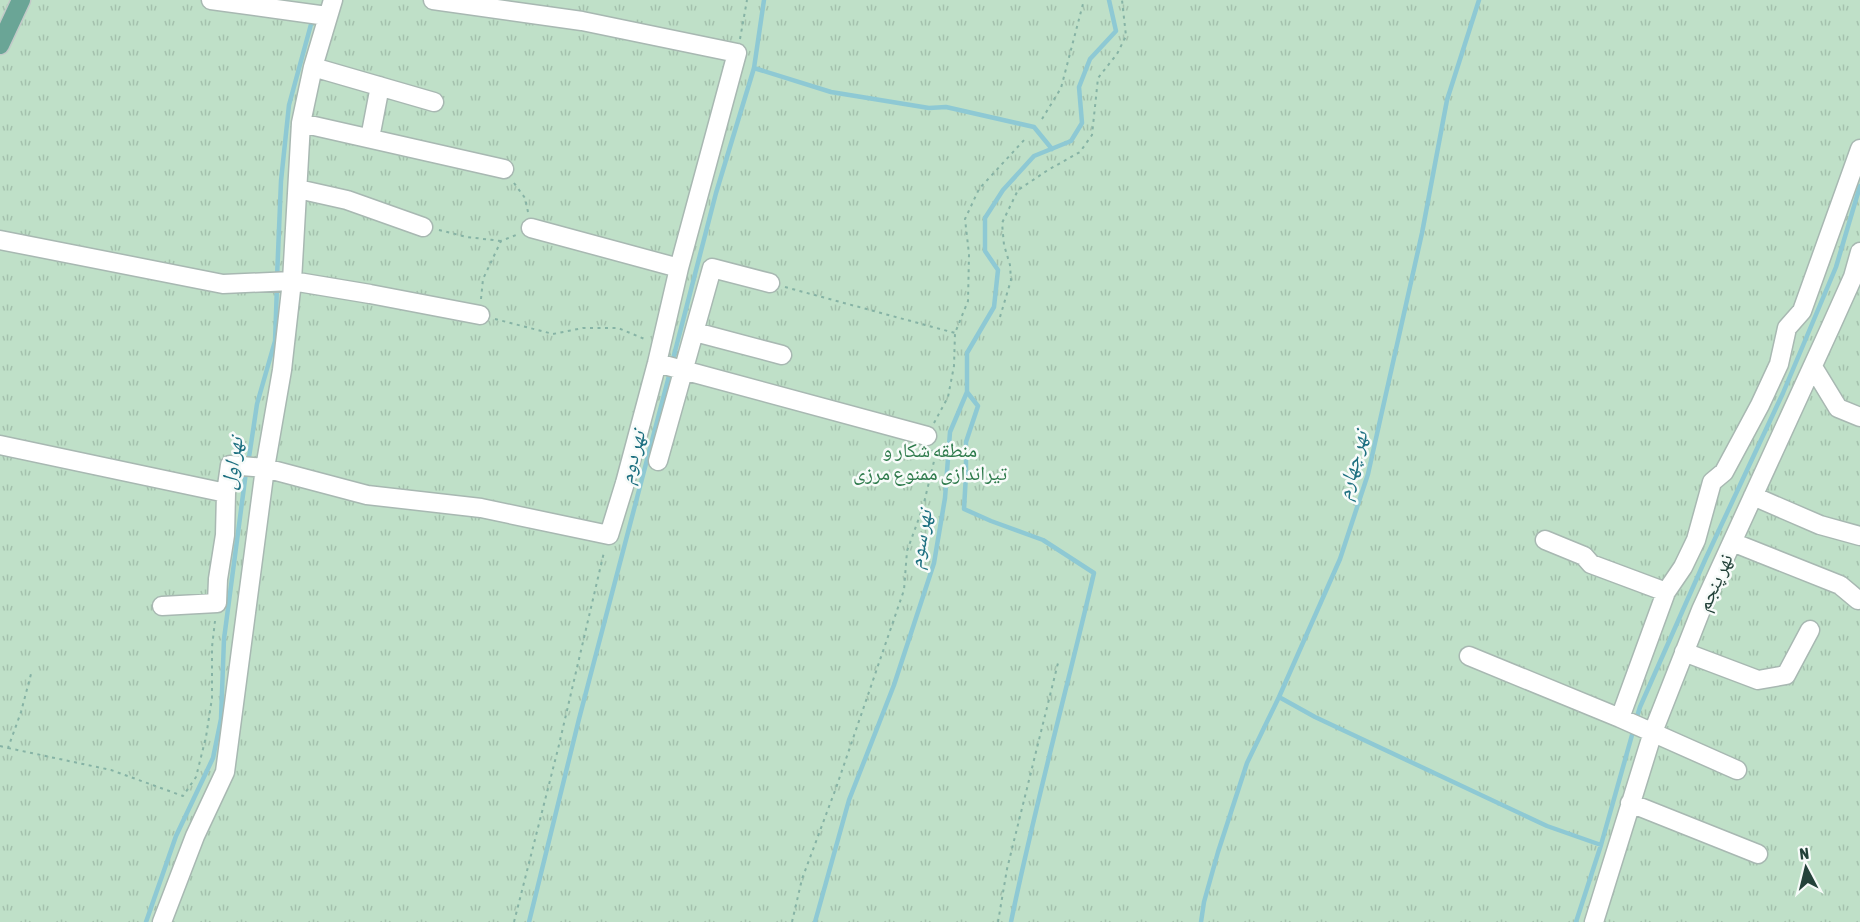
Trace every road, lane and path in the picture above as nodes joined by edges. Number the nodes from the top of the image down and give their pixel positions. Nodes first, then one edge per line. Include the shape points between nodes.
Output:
1 (21, 0) edge
2 (211, 0) edge
3 (433, 0) edge
4 (747, 0) edge
5 (1084, 0) edge
6 (1122, 0) edge
7 (327, 10) edge
8 (0, 45) edge
9 (737, 53) junction
10 (313, 67) junction
11 (380, 87) junction
12 (434, 102) dead end
13 (1042, 119) dead end
14 (301, 123) junction
15 (370, 138) junction
16 (1025, 139) dead end
17 (1860, 149) edge
18 (504, 168) joint
19 (298, 189) junction
20 (423, 227) joint
21 (531, 228) junction
22 (0, 240) edge
23 (501, 241) junction
24 (1860, 252) edge
25 (679, 268) junction
26 (288, 282) junction
27 (770, 283) joint
28 (480, 315) junction
29 (1000, 317) dead end
30 (695, 332) junction
31 (955, 333) junction
32 (782, 355) dead end
33 (669, 362) junction
34 (1813, 367) junction
35 (1860, 417) edge
36 (927, 436) junction
37 (0, 445) edge
38 (658, 461) dead end
39 (253, 467) junction
40 (226, 493) junction
41 (1753, 496) junction
42 (609, 535) junction
43 (1860, 537) edge
44 (1545, 540) dead end
45 (1715, 545) junction
46 (1666, 592) junction
47 (1858, 600) dead end
48 (217, 603) junction
49 (162, 606) dead end
50 (1810, 630) dead end
51 (1684, 652) junction
52 (1470, 656) dead end
53 (1058, 663) dead end
54 (31, 674) dead end
55 (1624, 719) junction
56 (1648, 730) junction
57 (0, 746) edge
58 (8, 748) junction
59 (1737, 770) dead end
60 (1630, 803) junction
61 (1758, 854) dead end
62 (162, 922) edge
63 (514, 922) edge
64 (792, 922) edge
65 (998, 922) edge
66 (1594, 922) edge

1 - 8 main road
2 - 7 street via 302,12
3 - 9 street via 582,21
4 - 9 path
5 - 13 path via 1061,88
6 - 29 path via 1126,36 1098,78 1092,135 1080,152 1018,190 1002,223 1011,280
7 - 10 street
9 - 25 street
10 - 11 street
10 - 14 street
11 - 12 street
11 - 15 street
14 - 15 street
14 - 19 street
15 - 18 street
16 - 31 path via 979,189 965,219 968,301
17 - 45 street, نهر پنجم via 1802,311 1787,328 1779,364 1724,472 1712,482
18 - 21 path via 525,198
19 - 20 street via 347,200
19 - 26 street
20 - 23 path
21 - 23 path
21 - 25 street
22 - 26 street via 223,284
23 - 28 path via 483,279
24 - 34 street, نهر پنجم
25 - 33 street
26 - 28 street
26 - 39 street via 282,370
27 - 30 street via 712,268
27 - 31 path
28 - 33 path via 553,334 583,328 618,328
30 - 32 street
30 - 33 street
31 - 36 path via 948,397
33 - 36 street
33 - 38 street
33 - 42 street
34 - 35 street via 1838,408
34 - 41 street, نهر پنجم
36 - 64 path via 935,457 908,551 904,590 802,879
37 - 40 street
39 - 40 street via 230,465
39 - 42 street via 368,495 482,508
39 - 62 street via 237,675 225,772
40 - 48 street
41 - 43 street via 1820,525
41 - 45 street, نهر پنجم
42 - 63 path
44 - 46 street via 1584,556 1591,564
45 - 46 street, نهر پنجم via 1683,567
45 - 47 street via 1840,585
45 - 51 street, نهر پنجم via 1701,610
46 - 55 street, نهر پنجم
48 - 49 street
48 - 58 path via 206,737 196,777 183,796 111,770
50 - 51 street via 1786,675 1758,680
51 - 56 street, نهر پنجم
52 - 55 street
53 - 65 path via 1007,869
54 - 58 path
55 - 56 street
56 - 59 street
56 - 60 street, نهر پنجم
57 - 58 path
60 - 61 street
60 - 66 street, نهر پنجم

